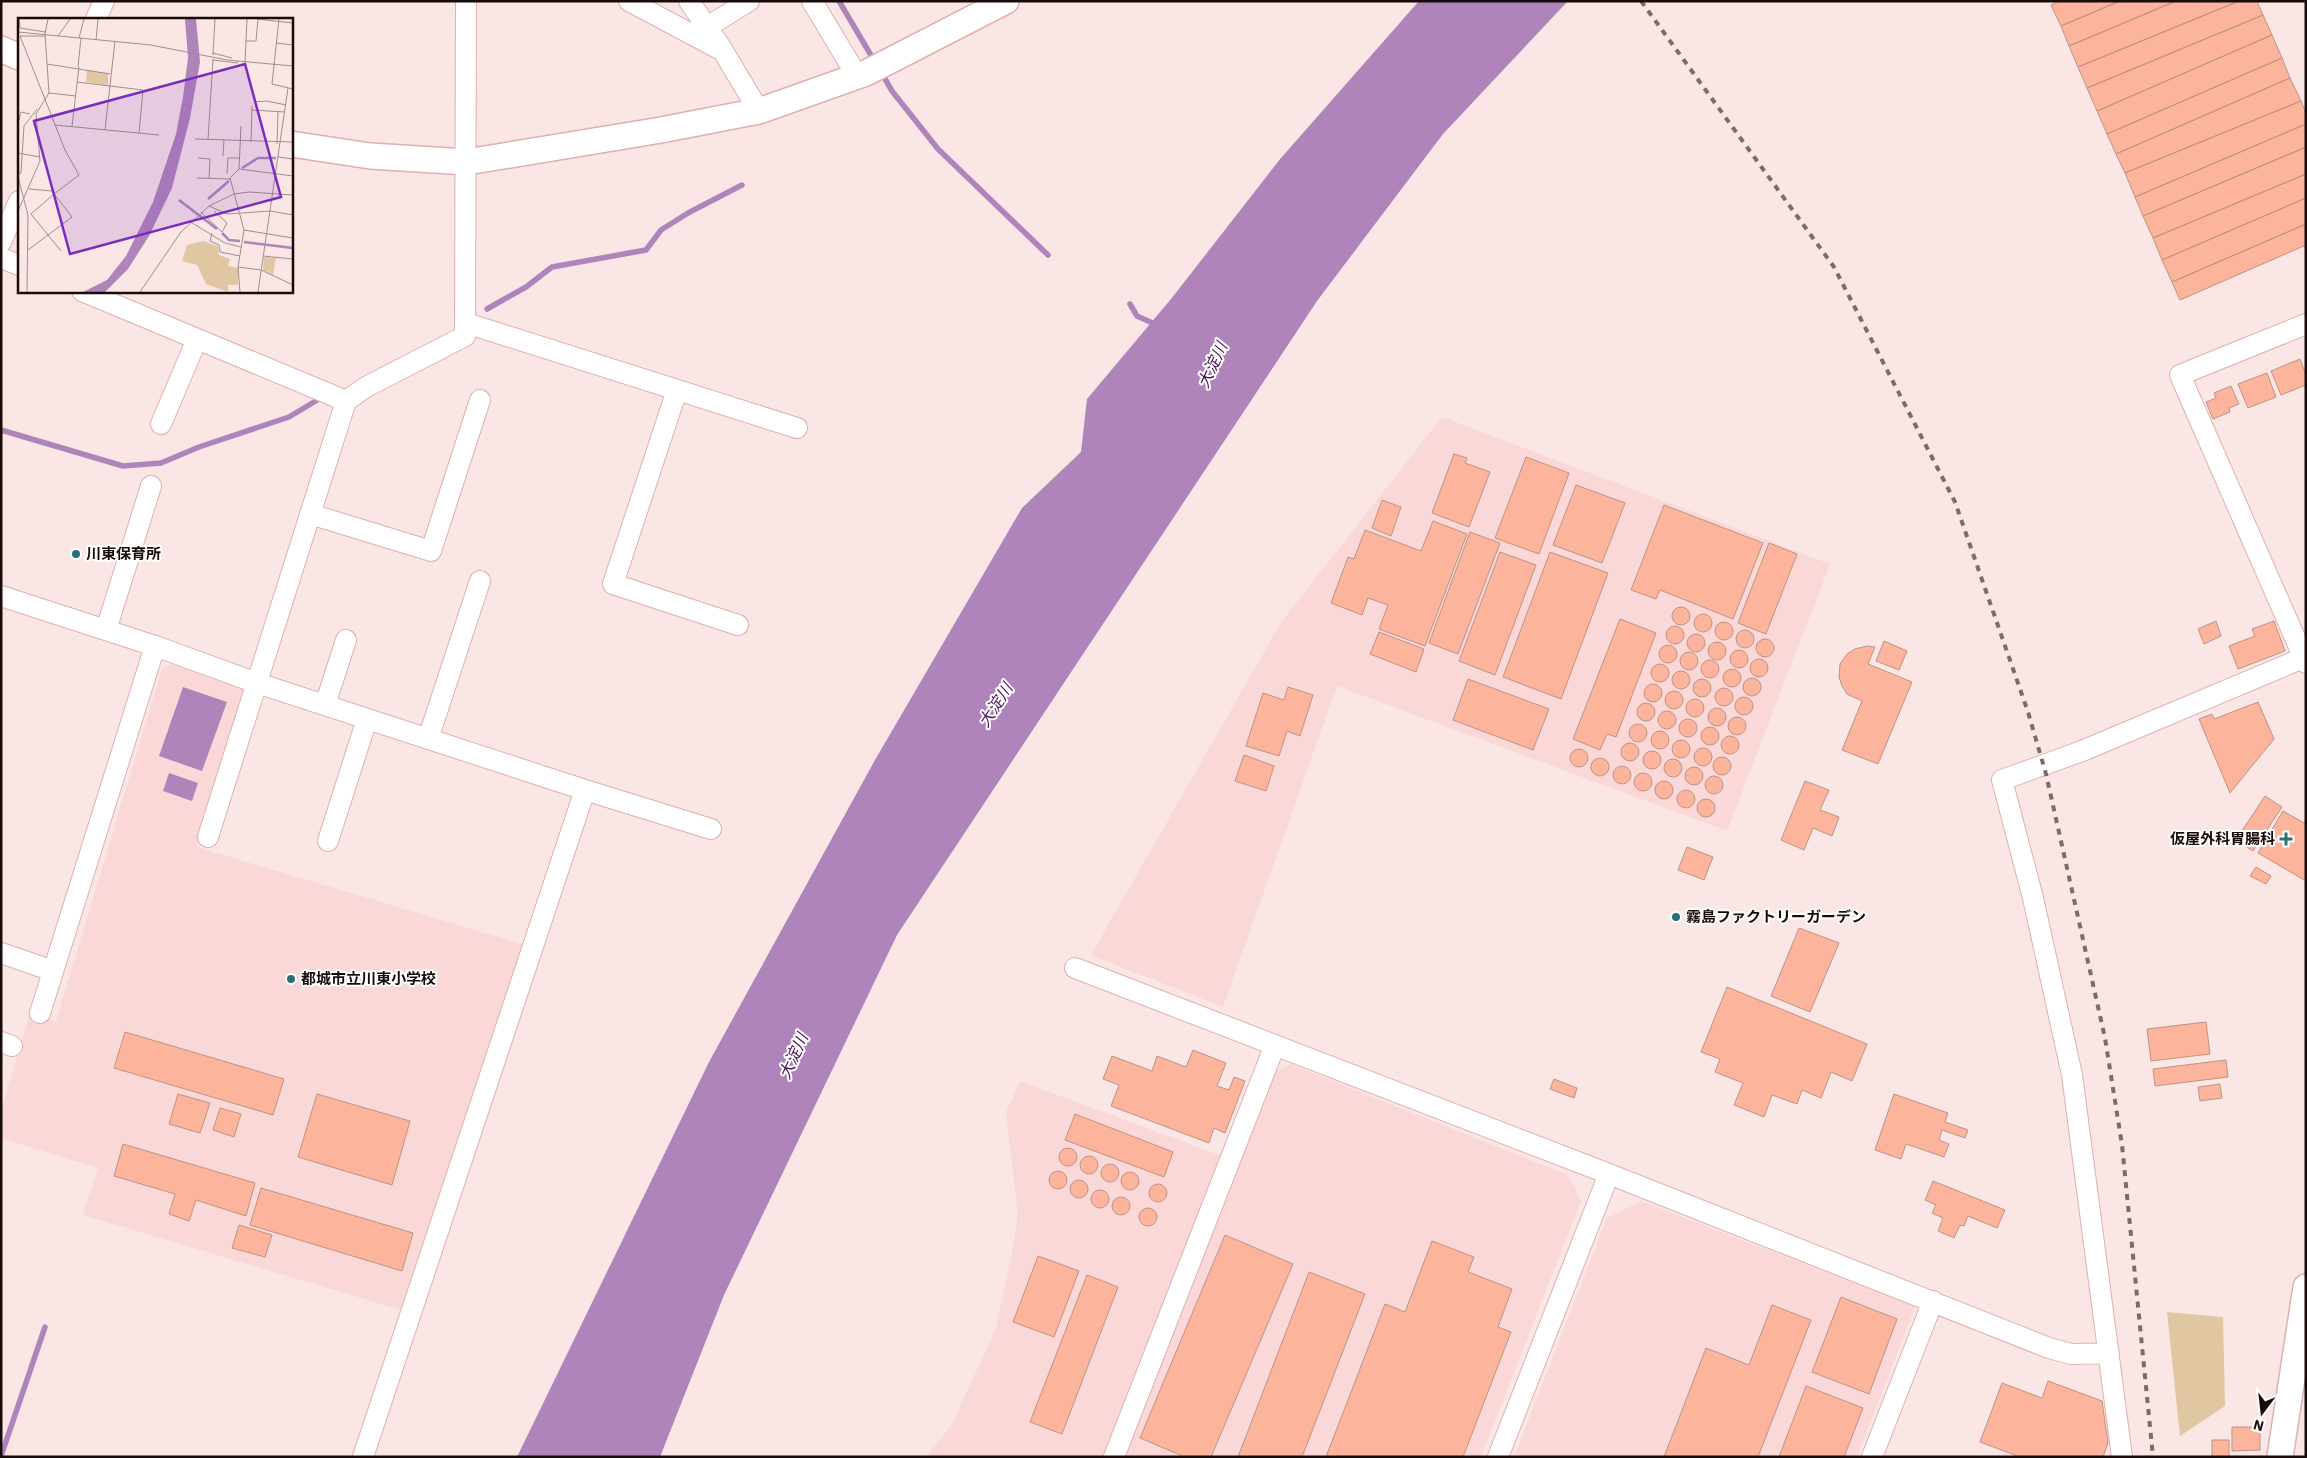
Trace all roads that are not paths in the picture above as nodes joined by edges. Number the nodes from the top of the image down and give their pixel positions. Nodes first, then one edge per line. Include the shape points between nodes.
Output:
1 (104, 1) edge
2 (466, 1) edge
3 (629, 1) edge
4 (689, 1) edge
5 (749, 1) edge
6 (812, 1) edge
7 (998, 3) edge
8 (96, 18) edge
9 (707, 27) junction
10 (1, 49) edge
11 (723, 51) junction
12 (18, 57) edge
13 (861, 74) junction
14 (759, 111) junction
15 (292, 144) edge
16 (467, 162) junction
17 (18, 203) edge
18 (1, 242) edge
19 (1, 258) edge
20 (18, 265) edge
21 (84, 292) edge
22 (466, 323) junction
23 (2306, 324) edge
24 (197, 339) junction
25 (677, 390) junction
26 (480, 400) dead end
27 (346, 401) junction
28 (161, 424) dead end
29 (797, 428) dead end
30 (152, 486) dead end
31 (310, 514) junction
32 (480, 581) dead end
33 (1, 596) edge
34 (738, 625) dead end
35 (106, 630) junction
36 (346, 640) dead end
37 (155, 646) junction
38 (2304, 656) edge
39 (257, 683) junction
40 (325, 705) junction
41 (367, 719) junction
42 (428, 739) junction
43 (585, 790) junction
44 (711, 829) dead end
45 (208, 837) dead end
46 (328, 841) dead end
47 (1, 953) edge
48 (1074, 968) dead end
49 (54, 971) junction
50 (40, 1013) dead end
51 (1275, 1045) junction
52 (1609, 1174) junction
53 (2306, 1288) edge
54 (1934, 1301) junction
55 (2109, 1353) junction
56 (364, 1457) edge
57 (1114, 1457) edge
58 (1498, 1457) edge
59 (1872, 1457) edge
60 (2122, 1457) edge
61 (2280, 1457) edge

1 - 8 street
2 - 16 street
3 - 11 street
4 - 9 street
5 - 9 street
6 - 13 street
7 - 13 street via 900,57
9 - 11 street
10 - 12 street
11 - 14 street
13 - 14 street
14 - 16 street
15 - 16 street via 370,156
16 - 22 street
17 - 18 street
19 - 20 street
21 - 24 street
22 - 25 street
22 - 27 street via 465,336 366,386
23 - 38 street via 2180,376
24 - 27 street
24 - 28 street
25 - 29 street
25 - 34 street via 613,584
26 - 31 street via 431,551
27 - 31 street
30 - 35 street
31 - 39 street
32 - 42 street
33 - 35 street
35 - 37 street
36 - 40 street
37 - 39 street
37 - 49 street
38 - 55 street via 2082,752 2002,780 2033,898 2072,1075
39 - 40 street
39 - 45 street
40 - 41 street
41 - 42 street
41 - 46 street
42 - 43 street
43 - 44 street
43 - 56 street
47 - 49 street
48 - 51 street
49 - 50 street
51 - 52 street
51 - 57 street
52 - 54 street
52 - 58 street
53 - 61 street
54 - 55 street via 2049,1348 2070,1354
54 - 59 street
55 - 60 street

